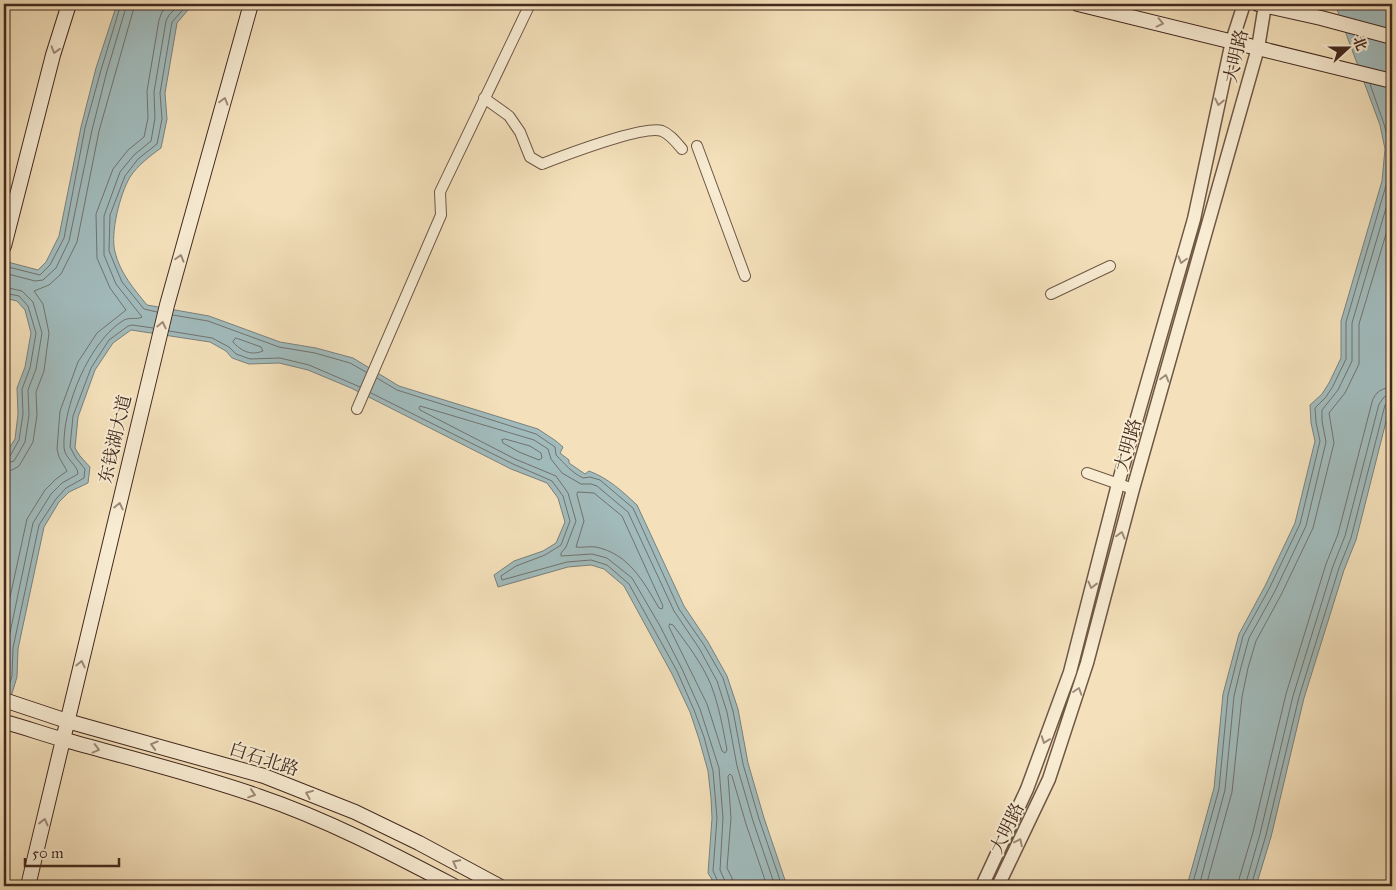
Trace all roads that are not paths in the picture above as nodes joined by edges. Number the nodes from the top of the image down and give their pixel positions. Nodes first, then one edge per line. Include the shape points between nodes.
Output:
1 (69, 4) edge
2 (251, 4) edge
3 (530, 4) edge
4 (1078, 4) edge
5 (1244, 4) edge
6 (1261, 4) edge
7 (1392, 37) edge
8 (1232, 40) junction
9 (1258, 48) junction
10 (1392, 81) edge
11 (484, 98) junction
12 (697, 146) dead end
13 (682, 149) dead end
14 (4, 246) edge
15 (1110, 266) dead end
16 (745, 276) dead end
17 (1051, 294) dead end
18 (357, 409) dead end
19 (1087, 473) dead end
20 (1118, 484) junction
21 (1134, 489) junction
22 (4, 700) edge
23 (67, 721) junction
24 (10, 723) edge
25 (63, 740) junction
26 (28, 886) edge
27 (454, 886) edge
28 (499, 886) edge
29 (982, 886) edge
30 (998, 886) edge

1 -> 14 main road
23 -> 2 main road, 东钱湖大道 via 167,305
3 - 11 street
4 -> 8 main road
5 - 8 street, 大明路
6 - 7 main road
6 - 9 street, 大明路
8 - 9 main road
8 -> 20 street, 大明路 via 1194,219
9 - 10 main road
21 -> 9 street, 大明路
11 - 13 street via 508,116 520,132 530,157 542,164 640,131 661,131
11 - 18 street via 440,192 441,214
12 - 16 street
15 - 17 street
19 - 20 street
20 - 21 street
20 -> 29 street, 大明路 via 1070,672 1027,789
30 -> 21 street, 大明路 via 1050,779 1087,663
22 - 23 main road, 白石北路
23 - 25 main road, 东钱湖大道
28 -> 23 main road, 白石北路 via 355,812 264,776
24 - 25 main road, 白石北路
26 -> 25 main road, 东钱湖大道
25 -> 27 main road, 白石北路 via 182,771 260,796 332,826

